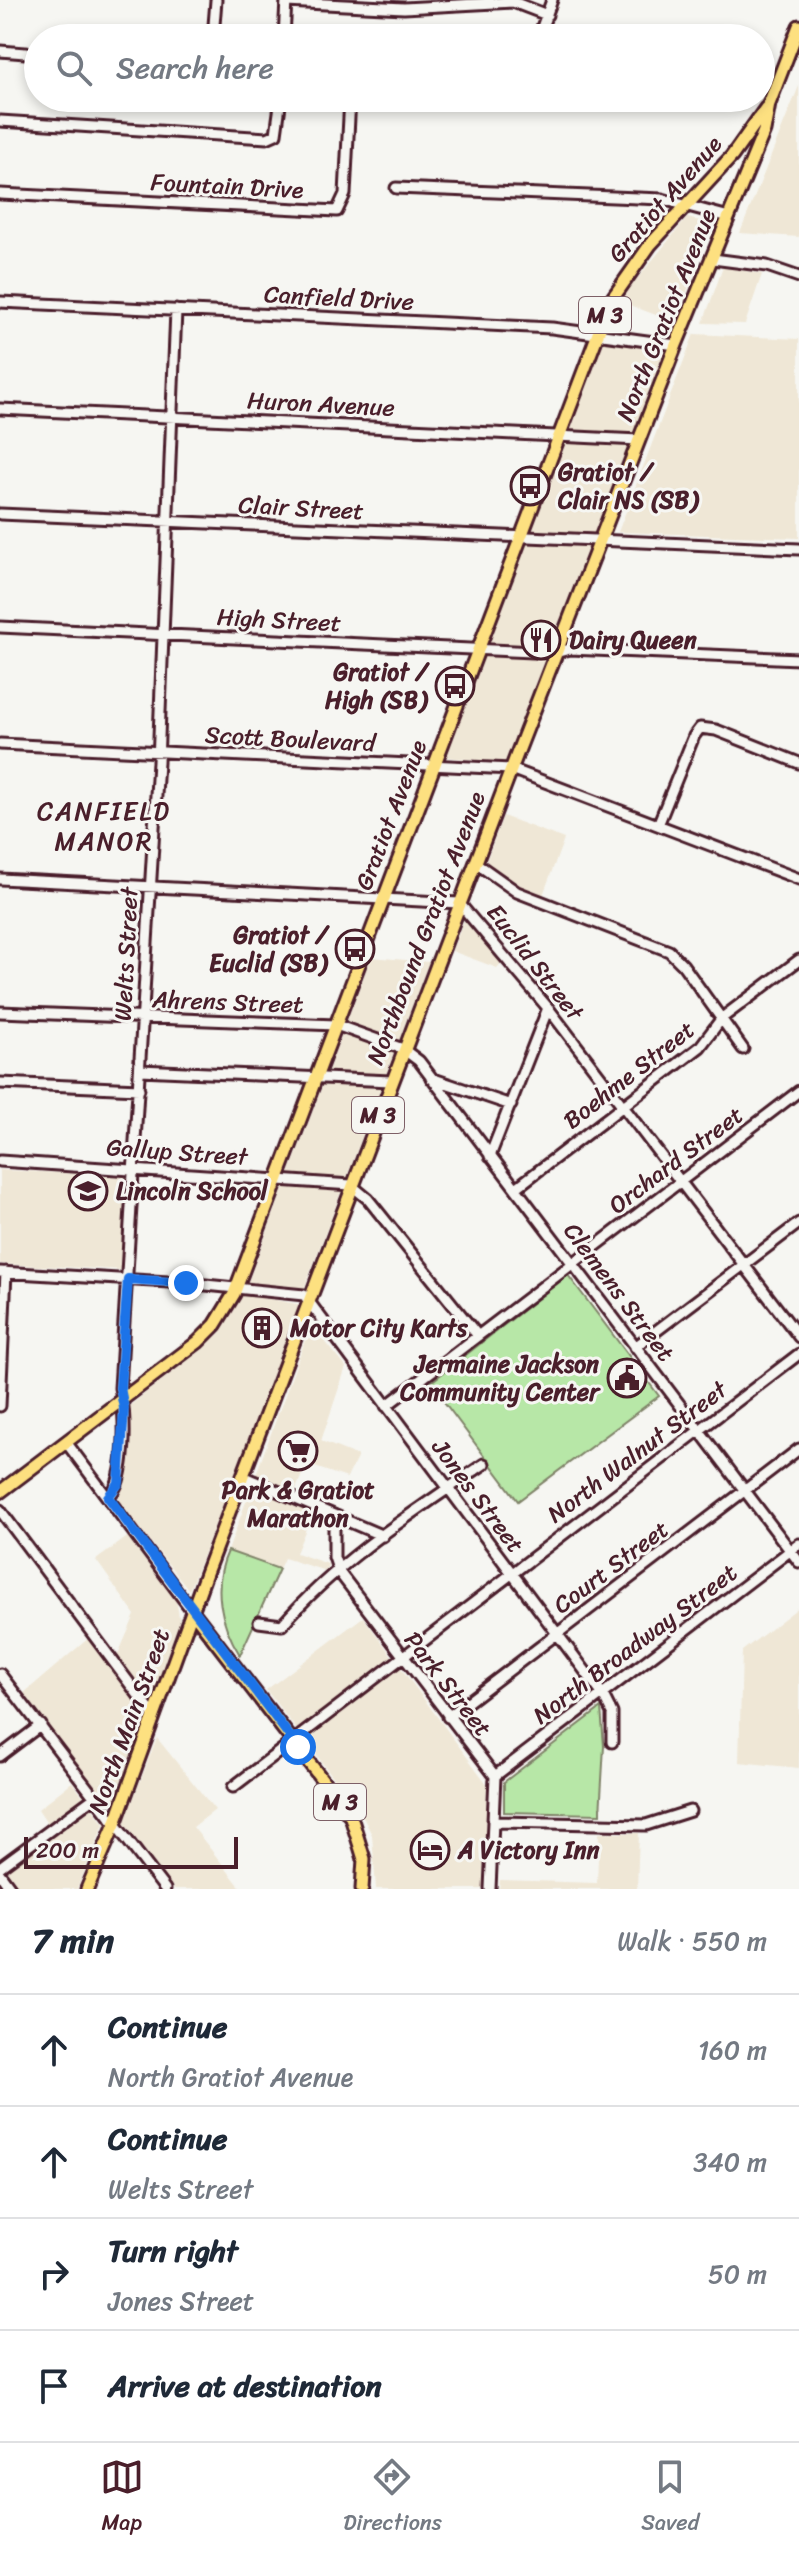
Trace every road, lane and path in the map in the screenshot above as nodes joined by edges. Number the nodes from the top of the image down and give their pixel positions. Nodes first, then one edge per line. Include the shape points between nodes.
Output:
1 (216, 0) edge
2 (552, 0) edge
3 (286, 1) edge
4 (547, 15) junction
5 (214, 24) edge
6 (285, 24) edge
7 (543, 24) edge
8 (799, 26) edge
9 (0, 51) edge
10 (24, 53) edge
11 (775, 88) edge
12 (280, 112) edge
13 (349, 112) edge
14 (763, 112) edge
15 (768, 112) edge
16 (0, 121) edge
17 (396, 188) dead end
18 (0, 194) edge
19 (687, 205) junction
20 (729, 217) junction
21 (713, 259) junction
22 (799, 277) edge
23 (0, 302) edge
24 (176, 310) junction
25 (598, 335) junction
26 (676, 345) junction
27 (0, 409) edge
28 (171, 417) junction
29 (559, 436) junction
30 (639, 440) junction
31 (0, 514) edge
32 (166, 522) junction
33 (520, 539) junction
34 (600, 541) junction
35 (799, 549) edge
36 (569, 620) joint
37 (0, 627) edge
38 (162, 635) junction
39 (479, 650) junction
40 (555, 653) junction
41 (799, 659) edge
42 (0, 744) edge
43 (158, 753) junction
44 (799, 763) edge
45 (435, 766) junction
46 (511, 769) junction
47 (658, 825) junction
48 (476, 863) junction
49 (0, 879) edge
50 (799, 879) edge
51 (149, 886) junction
52 (382, 898) junction
53 (459, 903) junction
54 (799, 960) edge
55 (548, 1008) junction
56 (0, 1012) edge
57 (722, 1018) junction
58 (143, 1020) junction
59 (336, 1025) junction
60 (403, 1049) junction
61 (743, 1049) dead end
62 (140, 1070) junction
63 (431, 1078) junction
64 (315, 1079) junction
65 (391, 1081) junction
66 (0, 1083) edge
67 (139, 1089) junction
68 (799, 1091) edge
69 (511, 1105) junction
70 (622, 1107) junction
71 (490, 1156) junction
72 (0, 1161) edge
73 (135, 1169) junction
74 (277, 1179) junction
75 (680, 1181) junction
76 (351, 1185) junction
77 (516, 1188) junction
78 (799, 1223) edge
79 (572, 1264) junction
80 (743, 1265) junction
81 (3, 1272) edge
82 (128, 1279) junction
83 (236, 1289) junction
84 (309, 1302) junction
85 (478, 1336) junction
86 (799, 1337) edge
87 (635, 1347) junction
88 (799, 1354) edge
89 (124, 1398) junction
90 (0, 1406) edge
91 (386, 1406) junction
92 (698, 1430) junction
93 (66, 1442) junction
94 (799, 1449) edge
95 (484, 1464) dead end
96 (244, 1477) junction
97 (448, 1489) junction
98 (744, 1490) junction
99 (0, 1492) edge
100 (108, 1497) junction
101 (0, 1510) edge
102 (334, 1515) junction
103 (383, 1536) junction
104 (795, 1547) edge
105 (799, 1562) edge
106 (339, 1572) junction
107 (511, 1574) junction
108 (193, 1612) junction
109 (259, 1622) dead end
110 (557, 1633) junction
111 (401, 1656) junction
112 (0, 1674) edge
113 (603, 1695) junction
114 (154, 1716) junction
115 (448, 1717) junction
116 (41, 1725) junction
117 (293, 1740) junction
118 (612, 1742) dead end
119 (0, 1756) edge
120 (495, 1776) junction
121 (233, 1787) dead end
122 (95, 1797) junction
123 (690, 1811) dead end
124 (494, 1822) junction
125 (115, 1824) junction
126 (0, 1867) edge
127 (0, 1874) edge
128 (366, 1874) junction
129 (11, 1889) edge
130 (87, 1889) edge
131 (165, 1889) edge
132 (362, 1889) edge
133 (369, 1889) edge
134 (490, 1889) edge

1 - 5 street
2 - 4 street
3 - 4 street via 433,8 506,2
3 - 6 street
4 - 7 street
8 - 11 main road, North Gratiot Avenue / M 3
9 - 10 street
12 - 16 street via 276,134 267,138
13 - 18 street, Fountain Drive via 345,194 337,211
14 - 19 main road, Gratiot Avenue / M 3
15 - 20 main road, North Gratiot Avenue / M 3
17 - 19 street via 647,198
19 - 20 street
19 - 25 main road, Gratiot Avenue / M 3 via 620,286
20 - 21 main road, North Gratiot Avenue / M 3
21 - 22 street via 767,266
21 - 26 main road, North Gratiot Avenue / M 3
23 - 24 street, Canfield Drive
24 - 25 street, Canfield Drive via 552,328
24 - 28 street, Welts Street
25 - 26 street, Canfield Drive
25 - 29 main road, Gratiot Avenue / M 3
26 - 30 main road, North Gratiot Avenue / M 3
27 - 28 street, Huron Avenue
28 - 29 street, Huron Avenue
28 - 32 street, Welts Street
29 - 30 street, Huron Avenue
29 - 33 main road, Gratiot Avenue / M 3
30 - 34 main road, North Gratiot Avenue / M 3
31 - 32 street, Clair Street
32 - 33 street, Clair Street
32 - 38 street, Welts Street
33 - 34 street, Clair Street
33 - 39 main road, Gratiot Avenue / M 3
34 - 35 street, Clair Street
34 - 36 main road, North Gratiot Avenue / M 3
36 - 40 main road, Northbound Gratiot Avenue / M 3
37 - 38 street, High Street
38 - 39 street, High Street
38 - 43 street, Welts Street
39 - 40 street, High Street
39 - 45 main road, Gratiot Avenue / M 3
40 - 41 street, High Street via 570,649
40 - 46 main road, Northbound Gratiot Avenue / M 3
42 - 43 street, Scott Boulevard
43 - 45 street, Scott Boulevard
43 - 51 street, Welts Street
44 - 47 street via 716,730 698,731
45 - 46 street, Scott Boulevard
45 - 52 main road, Gratiot Avenue / M 3
46 - 47 street, Scott Boulevard
46 - 48 main road, Northbound Gratiot Avenue / M 3
47 - 50 street, Scott Boulevard
48 - 53 main road, Northbound Gratiot Avenue / M 3
48 - 57 street via 517,892 669,951
49 - 51 street, Euclid Street
51 - 52 street, Euclid Street
51 - 58 street, Welts Street
52 - 53 street, Euclid Street
52 - 59 main road, Gratiot Avenue / M 3
53 - 55 street, Euclid Street
53 - 60 main road, Northbound Gratiot Avenue / M 3
54 - 57 street, Boehme Street
55 - 69 street
55 - 70 street, Euclid Street
56 - 58 street, Ahrens Street
57 - 61 street
57 - 70 street, Boehme Street via 700,1047
58 - 59 street, Ahrens Street
58 - 62 street, Welts Street
59 - 60 street, Ahrens Street
59 - 64 main road, Gratiot Avenue / M 3
60 - 63 street, Clemens Street
60 - 65 main road, Northbound Gratiot Avenue / M 3
62 - 64 street
62 - 67 street, Welts Street
63 - 69 street
63 - 71 street, Clemens Street
64 - 65 street
64 - 74 main road, Gratiot Avenue / M 3
65 - 76 main road, Northbound Gratiot Avenue / M 3
66 - 67 street
67 - 73 street, Welts Street
68 - 75 street, Orchard Street
69 - 71 street
70 - 75 street, Euclid Street
70 - 77 street, Boehme Street
71 - 77 street, Clemens Street
72 - 73 street, Gallup Street
73 - 74 street, Gallup Street
73 - 82 street, Welts Street
74 - 76 street, Gallup Street
74 - 83 main road, Gratiot Avenue / M 3
75 - 79 street, Orchard Street
75 - 80 street, Euclid Street
76 - 84 main road, Northbound Gratiot Avenue / M 3
76 - 85 street
77 - 79 street, Clemens Street
78 - 80 street
79 - 85 street, Orchard Street
79 - 87 street, Clemens Street
80 - 86 street, Euclid Street
80 - 87 street
81 - 82 street
81 - 90 street
82 - 83 street
82 - 89 street, Welts Street via 120,1388
83 - 84 street via 304,1295
83 - 89 main road, Gratiot Avenue / M 3 via 207,1333
84 - 91 street, Jones Street
84 - 96 main road, Northbound Gratiot Avenue / M 3
85 - 91 street, Orchard Street
87 - 92 street, Clemens Street
88 - 92 street, North Walnut Street
89 - 93 main road, Gratiot Avenue / M 3
89 - 100 street, Welts Street via 119,1483
91 - 97 street, Jones Street
92 - 98 street, Clemens Street
92 - 107 street, North Walnut Street
93 - 99 main road, Gratiot Avenue / M 3
93 - 100 street
94 - 98 street, Court Street
95 - 97 street
96 - 102 street
96 - 108 main road, Northbound Gratiot Avenue / M 3
97 - 103 street
97 - 107 street, Jones Street
98 - 104 street, Clemens Street
98 - 110 street, Court Street
100 - 108 street
101 - 114 street
102 - 103 street
102 - 106 street, Park Street
103 - 106 street
104 - 105 street, Clemens Street
104 - 113 street, North Broadway Street
106 - 109 street via 282,1625
106 - 111 street, Park Street
107 - 110 street, Jones Street
107 - 111 street, North Walnut Street
108 - 114 main road, North Main Street
108 - 117 main road, M 3
110 - 113 street, Jones Street
110 - 115 street, Court Street
111 - 115 street, Park Street
111 - 117 street, North Walnut Street
112 - 116 street
113 - 118 street, Jones Street via 612,1713
113 - 120 street, North Broadway Street
114 - 125 main road, North Main Street
115 - 120 street, Park Street
116 - 119 street
116 - 122 street
117 - 121 street, North Walnut Street
117 - 128 main road, M 3 via 351,1817
120 - 124 street
122 - 125 street
122 - 126 street
123 - 124 street via 646,1825
124 - 134 street
125 - 130 main road, North Main Street
125 - 131 street
127 - 129 street
128 - 132 main road, M 3
128 - 133 street

